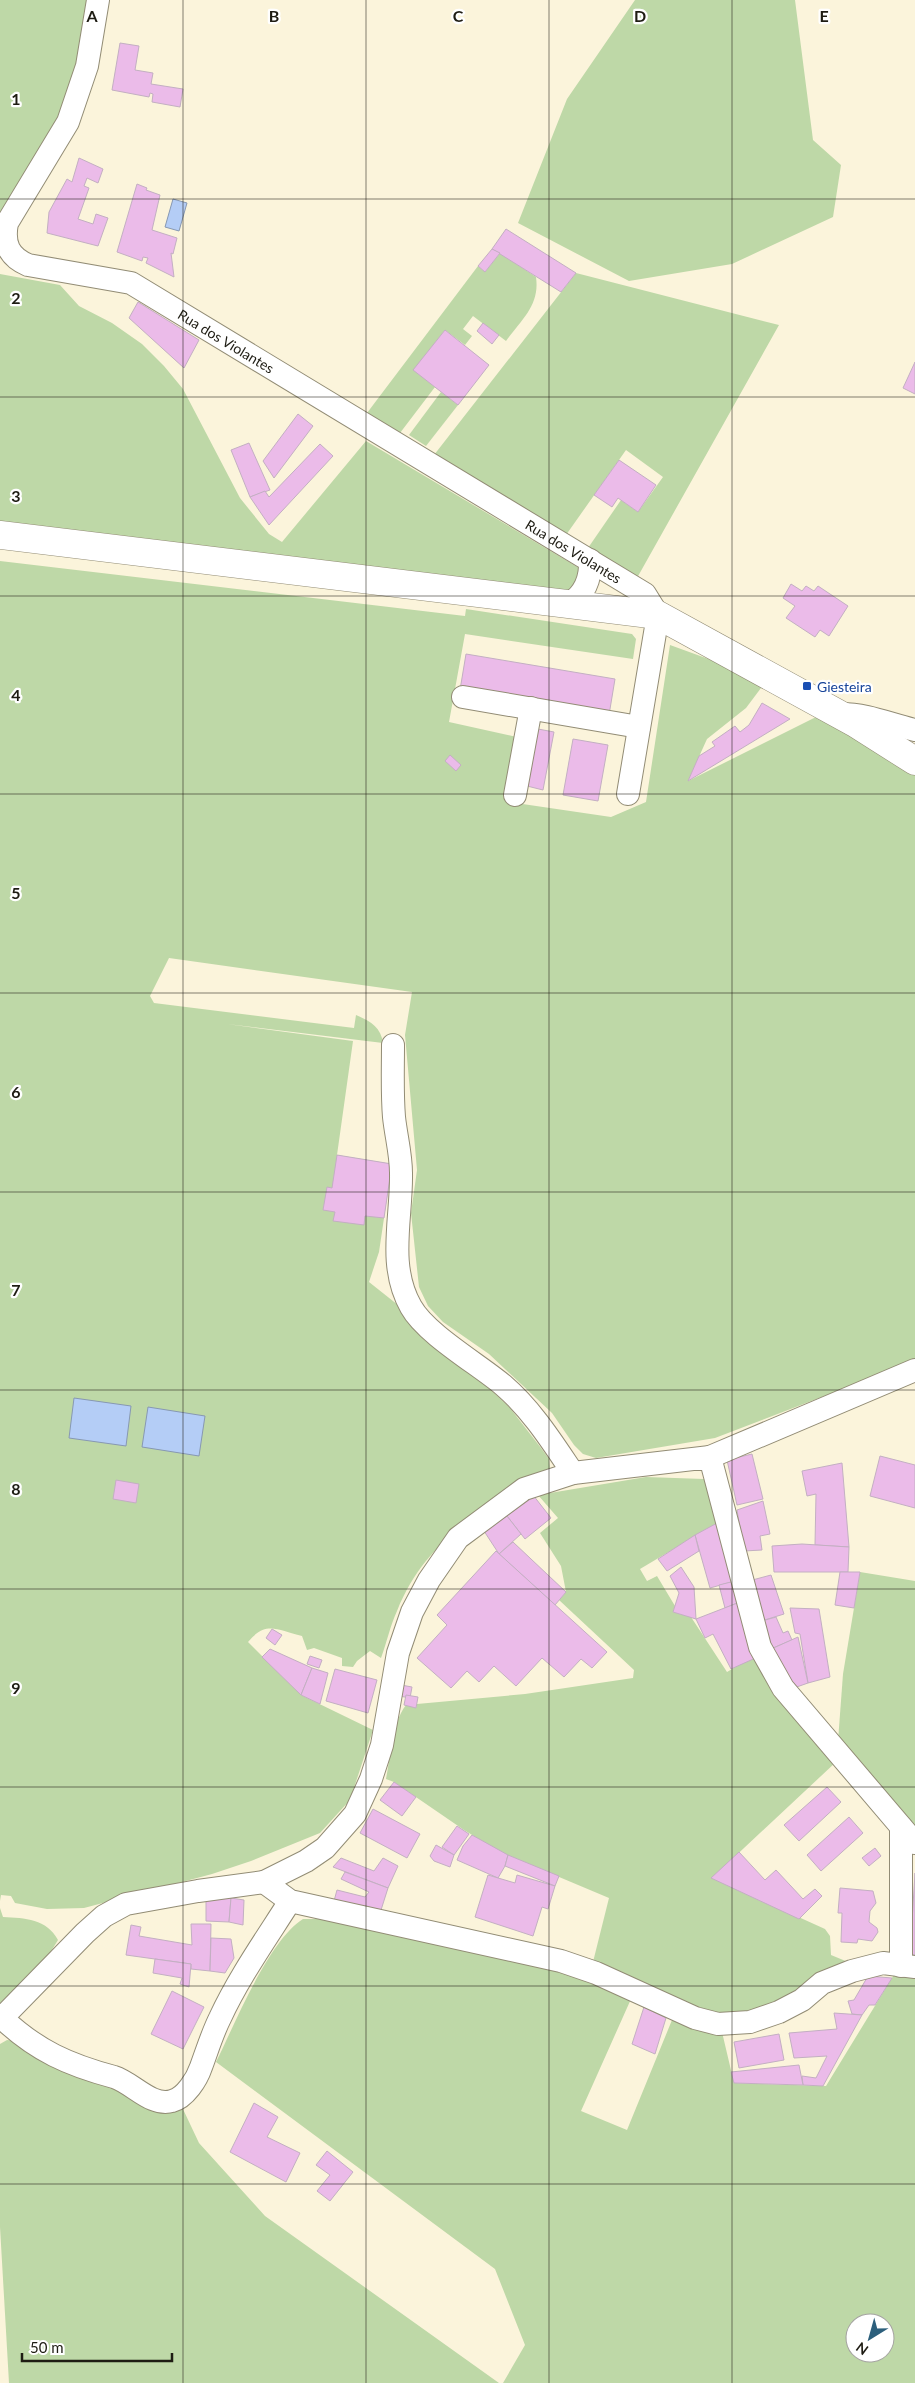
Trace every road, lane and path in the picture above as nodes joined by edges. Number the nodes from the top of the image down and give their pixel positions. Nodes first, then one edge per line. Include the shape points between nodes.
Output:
1 (98, 0) edge
2 (0, 535) edge
3 (590, 560) junction
4 (569, 604) junction
5 (658, 615) junction
6 (463, 697) dead end
7 (531, 708) junction
8 (837, 714) junction
9 (639, 727) junction
10 (915, 730) edge
11 (904, 754) edge
12 (628, 794) dead end
13 (515, 795) dead end
14 (393, 1045) dead end
15 (915, 1370) edge
16 (710, 1457) junction
17 (573, 1474) junction
18 (908, 1835) edge
19 (264, 1882) junction
20 (290, 1901) junction
21 (908, 1966) edge
22 (1, 2019) edge

1 - 3 street, Rua dos Violantes via 86,66 68,122 7,223 4,237 9,251 28,265 131,283
2 - 4 street
3 - 4 street via 586,587 578,599
3 - 5 street, Rua dos Violantes via 645,594
4 - 5 street
5 - 8 street
5 - 9 street
6 - 7 street
7 - 9 street
7 - 13 street
8 - 10 street via 865,715
8 - 11 street
9 - 12 street
10 - 11 street via 900,738
14 - 17 street via 394,1117 401,1174 397,1228 402,1287 411,1308 433,1331 504,1386 531,1412
15 - 16 street
16 - 17 street
16 - 18 street via 760,1647 773,1673
17 - 19 street via 524,1489 458,1538 429,1580 410,1620 398,1653 382,1745 355,1814 325,1848
18 - 21 street
19 - 20 street
19 - 22 street via 126,1904 104,1916 85,1933
20 - 21 street via 561,1961 596,1973 695,2018 718,2024 750,2022 779,2012 802,2000 822,1983 852,1972 883,1963
20 - 22 street via 252,1959 220,2018 198,2076 181,2097 172,2102 162,2102 117,2078 66,2062 27,2040

